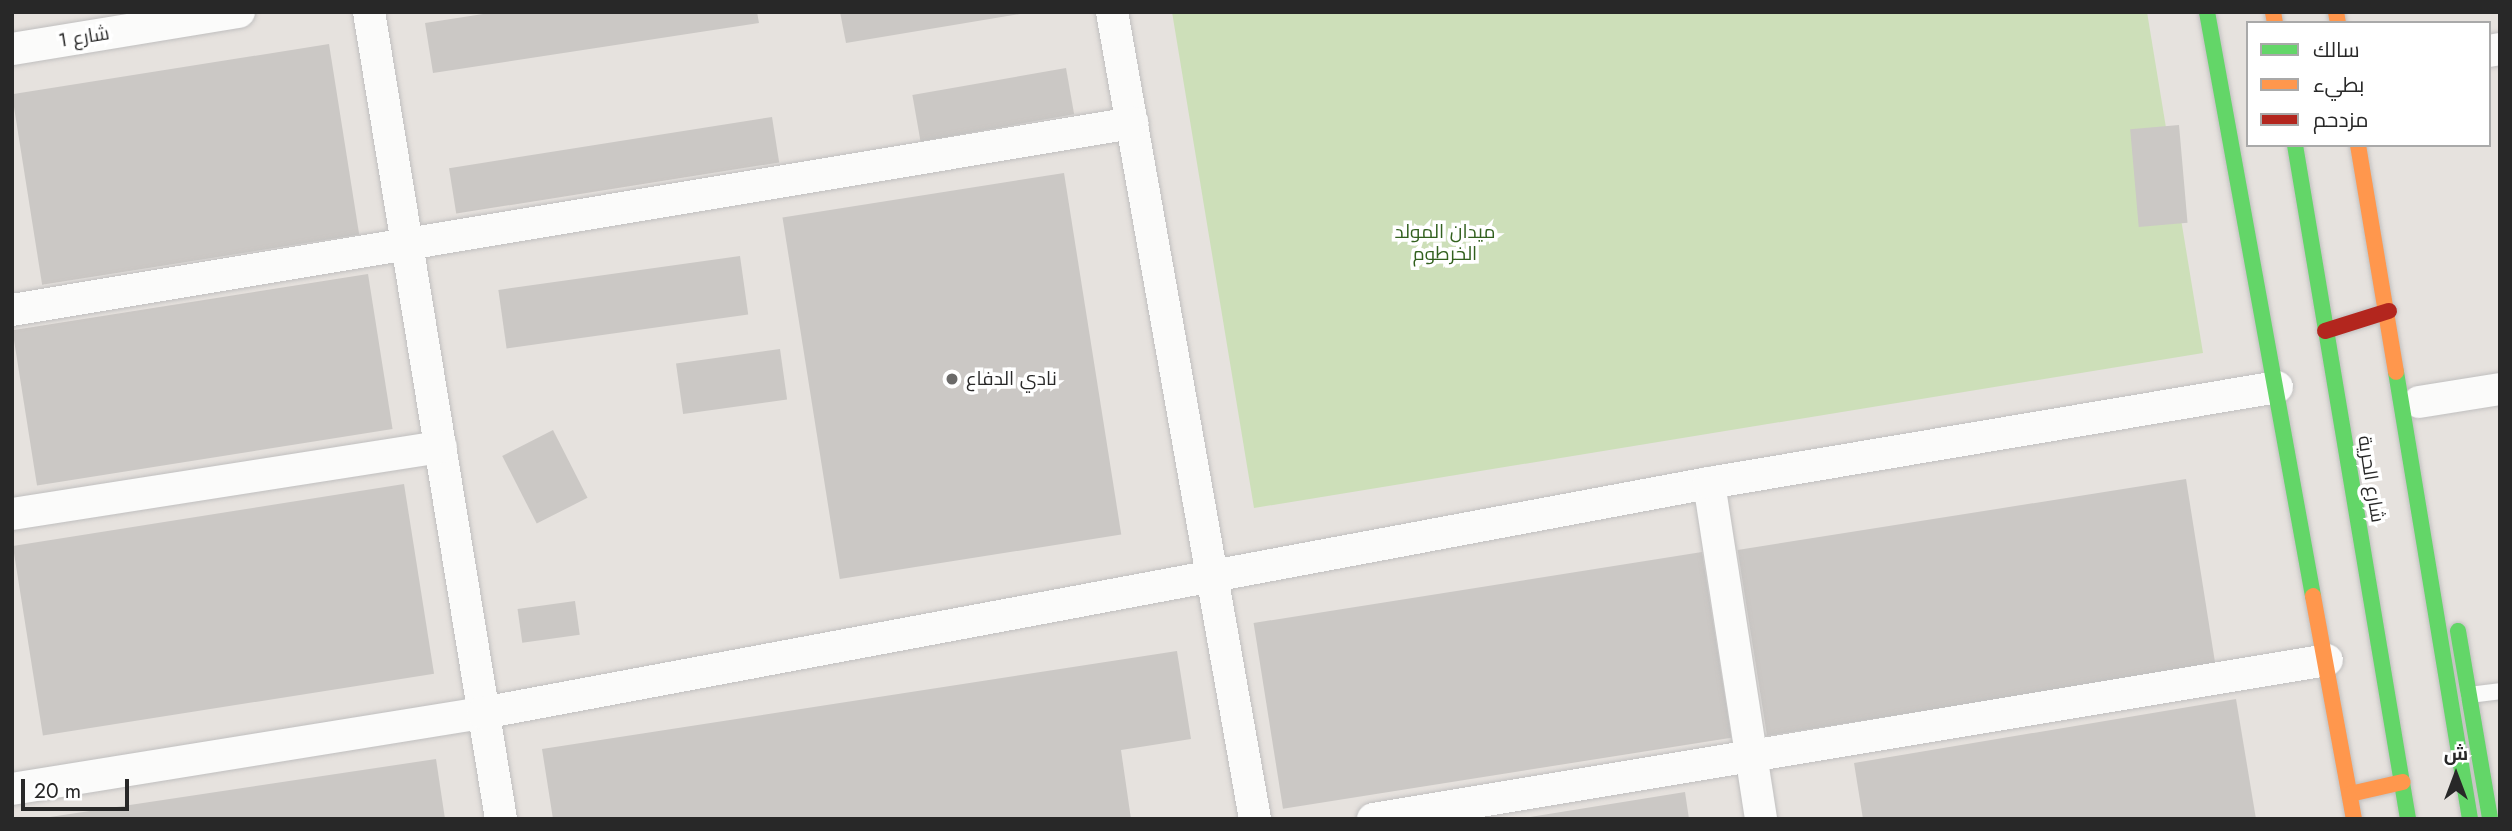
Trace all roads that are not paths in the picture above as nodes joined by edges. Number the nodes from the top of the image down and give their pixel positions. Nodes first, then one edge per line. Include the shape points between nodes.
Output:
1 (239, 12) edge
2 (369, 12) edge
3 (1112, 12) edge
4 (2207, 12) edge
5 (12, 49) edge
6 (1132, 124) junction
7 (2295, 147) edge
8 (2358, 147) edge
9 (2376, 147) edge
10 (405, 247) junction
11 (12, 310) edge
12 (2389, 311) junction
13 (2325, 331) junction
14 (2277, 387) junction
15 (2500, 388) edge
16 (2421, 415) joint
17 (441, 447) junction
18 (1709, 483) junction
19 (12, 514) edge
20 (1215, 579) junction
21 (2455, 615) dead end
22 (2327, 660) junction
23 (2500, 691) edge
24 (2469, 695) junction
25 (484, 713) junction
26 (1751, 757) junction
27 (2403, 782) junction
28 (12, 789) edge
29 (2350, 794) junction
30 (501, 819) edge
31 (1255, 819) edge
32 (1373, 819) edge
33 (1761, 819) edge
34 (2354, 819) edge
35 (2408, 819) edge
36 (2470, 819) edge
37 (2490, 819) edge

1 - 5 street, شارع 1
2 - 10 street
3 - 6 street
4 - 14 main road
6 - 10 street
6 - 20 street
7 - 13 main road, شارع الحرية
8 - 12 main road
9 - 16 main road
10 - 11 street
10 - 17 street
12 - 13 main road
12 - 36 main road
13 - 27 main road, شارع الحرية
14 - 18 street
14 - 22 main road
15 - 16 street
17 - 19 street
17 - 25 street
18 - 20 street
18 - 26 street
20 - 25 street
20 - 31 street
21 - 24 main road
22 - 26 street
22 - 29 main road
23 - 24 lane
24 - 37 main road
25 - 28 street
25 - 30 street
26 - 32 street
26 - 33 street
27 - 29 main road
27 - 35 main road, شارع الحرية
29 - 34 main road

